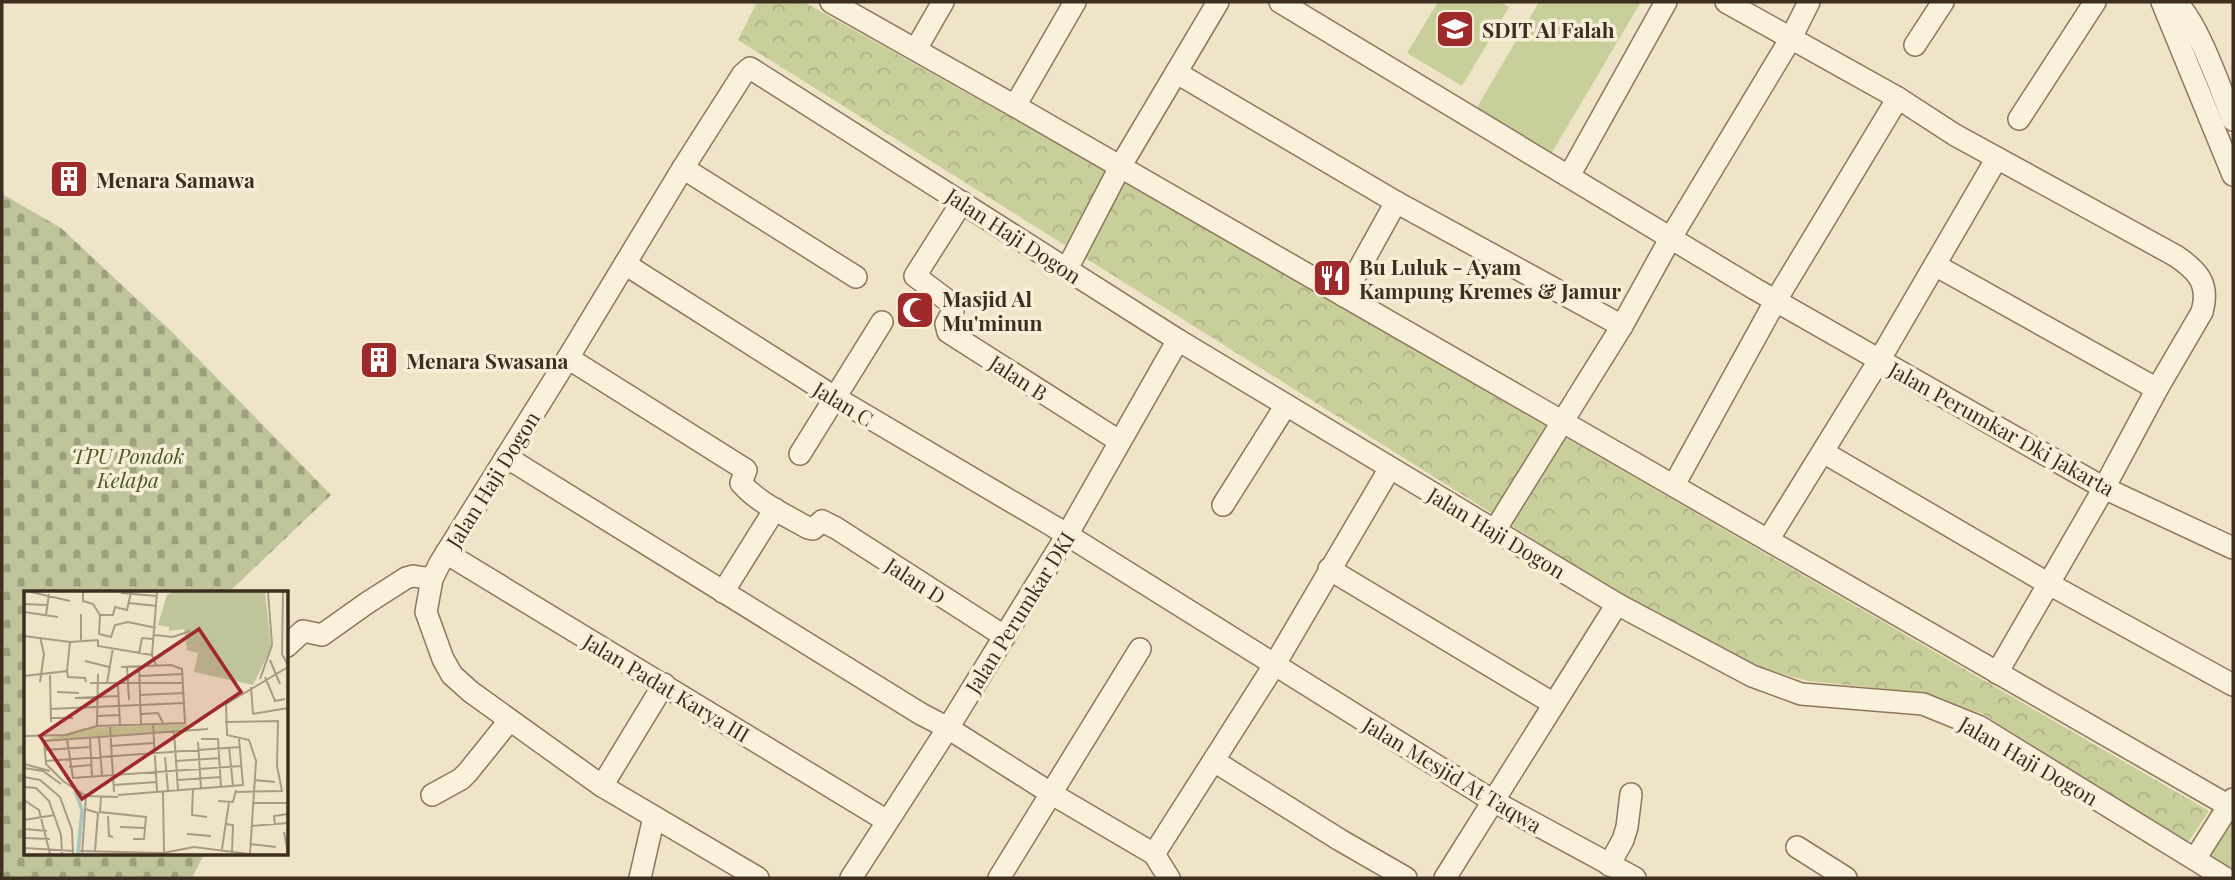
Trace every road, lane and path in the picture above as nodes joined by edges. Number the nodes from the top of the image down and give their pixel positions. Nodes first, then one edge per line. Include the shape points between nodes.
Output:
1 (831, 2) edge
2 (943, 2) edge
3 (1075, 2) edge
4 (1218, 2) edge
5 (1280, 2) edge
6 (1666, 2) edge
7 (1726, 2) edge
8 (1809, 2) edge
9 (1943, 2) edge
10 (2095, 2) edge
11 (2175, 6) edge
12 (1791, 38) junction
13 (1915, 45) dead end
14 (916, 49) junction
15 (1177, 73) junction
16 (1898, 98) junction
17 (1015, 106) junction
18 (2018, 119) dead end
19 (2233, 120) edge
20 (1997, 158) junction
21 (1120, 167) junction
22 (683, 168) junction
23 (2233, 175) edge
24 (1569, 176) junction
25 (962, 202) junction
26 (1396, 202) junction
27 (1670, 239) junction
28 (625, 264) junction
29 (1934, 265) junction
30 (1067, 269) junction
31 (856, 277) dead end
32 (1343, 296) junction
33 (1776, 300) junction
34 (882, 322) dead end
35 (1622, 326) junction
36 (1178, 340) junction
37 (568, 358) junction
38 (1880, 359) junction
39 (2157, 389) junction
40 (836, 398) junction
41 (1286, 405) junction
42 (1562, 421) junction
43 (1119, 441) junction
44 (1823, 452) junction
45 (800, 454) dead end
46 (506, 457) junction
47 (1390, 468) junction
48 (1674, 485) junction
49 (2104, 488) junction
50 (1223, 505) dead end
51 (775, 509) junction
52 (1495, 530) junction
53 (1067, 535) junction
54 (1768, 540) junction
55 (2233, 548) edge
56 (446, 553) junction
57 (1329, 569) junction
58 (432, 579) junction
59 (2049, 584) junction
60 (723, 592) junction
61 (1617, 604) junction
62 (1004, 636) junction
63 (289, 644) edge
64 (1140, 649) dead end
65 (1275, 664) junction
66 (1997, 673) junction
67 (664, 684) junction
68 (2233, 685) edge
69 (1554, 704) junction
70 (509, 721) junction
71 (948, 728) junction
72 (1214, 761) junction
73 (602, 786) junction
74 (1052, 794) junction
75 (1631, 794) dead end
76 (432, 796) dead end
77 (1493, 801) junction
78 (2231, 802) edge
79 (654, 817) junction
80 (887, 821) junction
81 (1797, 847) dead end
82 (1154, 854) junction
83 (2195, 859) junction
84 (1609, 865) junction
85 (640, 878) edge
86 (758, 878) edge
87 (851, 878) edge
88 (999, 878) edge
89 (1169, 878) edge
90 (1406, 878) edge
91 (1445, 878) edge
92 (1635, 878) edge
93 (1846, 878) edge
94 (2225, 878) edge

1 - 14 street
2 - 14 street
3 - 17 street
4 - 15 street
5 - 24 street, Jalan Perumkar Dki Jakarta
6 - 24 street
7 - 12 street
8 - 12 street
9 - 13 street
10 - 18 street
11 - 19 street via 2194,26
11 - 23 street
12 - 16 street
12 - 27 street
14 - 17 street
15 - 21 street
15 - 26 street
16 - 20 street
16 - 33 street
17 - 21 street
20 - 29 street
20 - 39 street via 2176,256 2199,276 2206,299 2202,312
21 - 30 street
21 - 32 street
22 - 25 street, Jalan Haji Dogon via 750,68
22 - 28 street, Jalan Haji Dogon
22 - 31 street
24 - 27 street, Jalan Perumkar Dki Jakarta
25 - 30 street, Jalan Haji Dogon
25 - 43 street, Jalan B via 915,276 951,303 948,332
26 - 32 street
26 - 35 street
27 - 33 street, Jalan Perumkar Dki Jakarta
27 - 35 street
28 - 37 street, Jalan Haji Dogon
28 - 40 street, Jalan C
29 - 38 street
29 - 39 street
30 - 36 street, Jalan Haji Dogon
32 - 42 street
33 - 38 street, Jalan Perumkar Dki Jakarta
33 - 48 street
34 - 40 street
35 - 42 street
36 - 41 street, Jalan Haji Dogon
36 - 43 street, Jalan Perumkar DKI
37 - 46 street, Jalan Haji Dogon
37 - 51 street via 746,470 741,483
38 - 44 street
38 - 49 street, Jalan Perumkar Dki Jakarta
39 - 49 street
40 - 45 street
40 - 53 street, Jalan C
41 - 47 street, Jalan Haji Dogon
41 - 50 street
42 - 48 street
42 - 52 street
43 - 53 street, Jalan Perumkar DKI
44 - 54 street
44 - 59 street
46 - 56 street, Jalan Haji Dogon
46 - 60 street
47 - 52 street, Jalan Haji Dogon
47 - 57 street
48 - 54 street
49 - 55 street, Jalan Perumkar Dki Jakarta
49 - 59 street
51 - 60 street
51 - 62 street, Jalan D via 808,528 822,521
52 - 61 street, Jalan Haji Dogon
53 - 62 street, Jalan Perumkar DKI
53 - 65 street, Jalan C
54 - 66 street
56 - 58 street, Jalan Haji Dogon
56 - 67 street, Jalan Padat Karya III
57 - 65 street
57 - 69 street
58 - 63 street via 406,578 322,635 303,631
58 - 70 street, Jalan Haji Dogon via 426,612 452,675
59 - 66 street
59 - 68 street
60 - 71 street
61 - 69 street
61 - 83 street, Jalan Haji Dogon via 1752,676 1801,694 1923,704 1980,727
62 - 71 street, Jalan Perumkar DKI
64 - 74 street
65 - 72 street
65 - 77 street, Jalan Mesjid At Taqwa
66 - 78 street
67 - 73 street
67 - 80 street, Jalan Padat Karya III
69 - 77 street
70 - 73 street, Jalan Haji Dogon
70 - 76 street via 461,779
71 - 74 street
71 - 80 street, Jalan Perumkar DKI
72 - 82 street
72 - 90 street
73 - 79 street, Jalan Haji Dogon
74 - 82 street
74 - 88 street
75 - 84 street via 1623,840
77 - 84 street, Jalan Mesjid At Taqwa
77 - 91 street
78 - 83 street
79 - 85 street
79 - 86 street, Jalan Haji Dogon
80 - 87 street, Jalan Perumkar DKI
81 - 93 street
82 - 89 street
83 - 94 street, Jalan Haji Dogon
84 - 92 street, Jalan Mesjid At Taqwa

